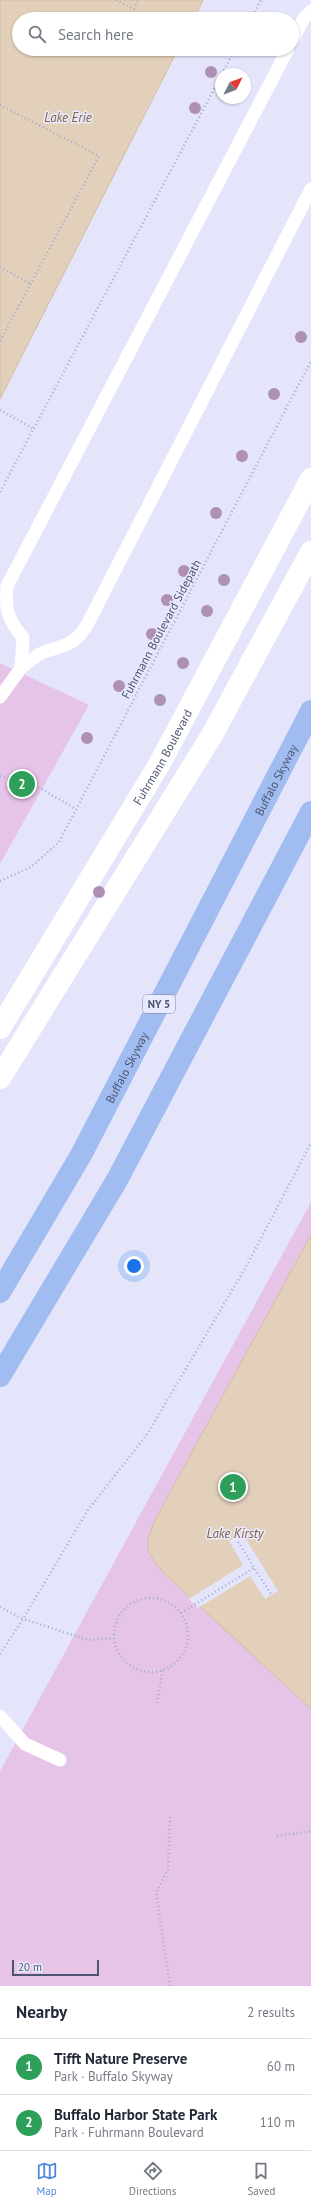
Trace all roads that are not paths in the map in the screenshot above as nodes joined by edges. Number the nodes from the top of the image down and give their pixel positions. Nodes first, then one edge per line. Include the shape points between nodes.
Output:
1 (311, 11) edge
2 (299, 28) edge
3 (284, 56) edge
4 (311, 188) edge
5 (311, 479) edge
6 (311, 552) edge
7 (21, 668) junction
8 (0, 697) edge
9 (311, 711) edge
10 (311, 812) edge
11 (0, 1028) edge
12 (0, 1078) edge
13 (0, 1292) edge
14 (0, 1376) edge
15 (0, 1716) edge
16 (60, 1760) dead end

1 - 2 lane
3 - 7 lane via 7,586 5,606 13,626 23,638
4 - 7 lane via 87,625 78,639 43,653
5 - 11 street, Fuhrmann Boulevard via 160,763
6 - 12 street via 212,735
7 - 8 lane
9 - 13 highway, Buffalo Skyway / NY 5 via 80,1155
10 - 14 highway via 117,1180
15 - 16 lane via 24,1744

